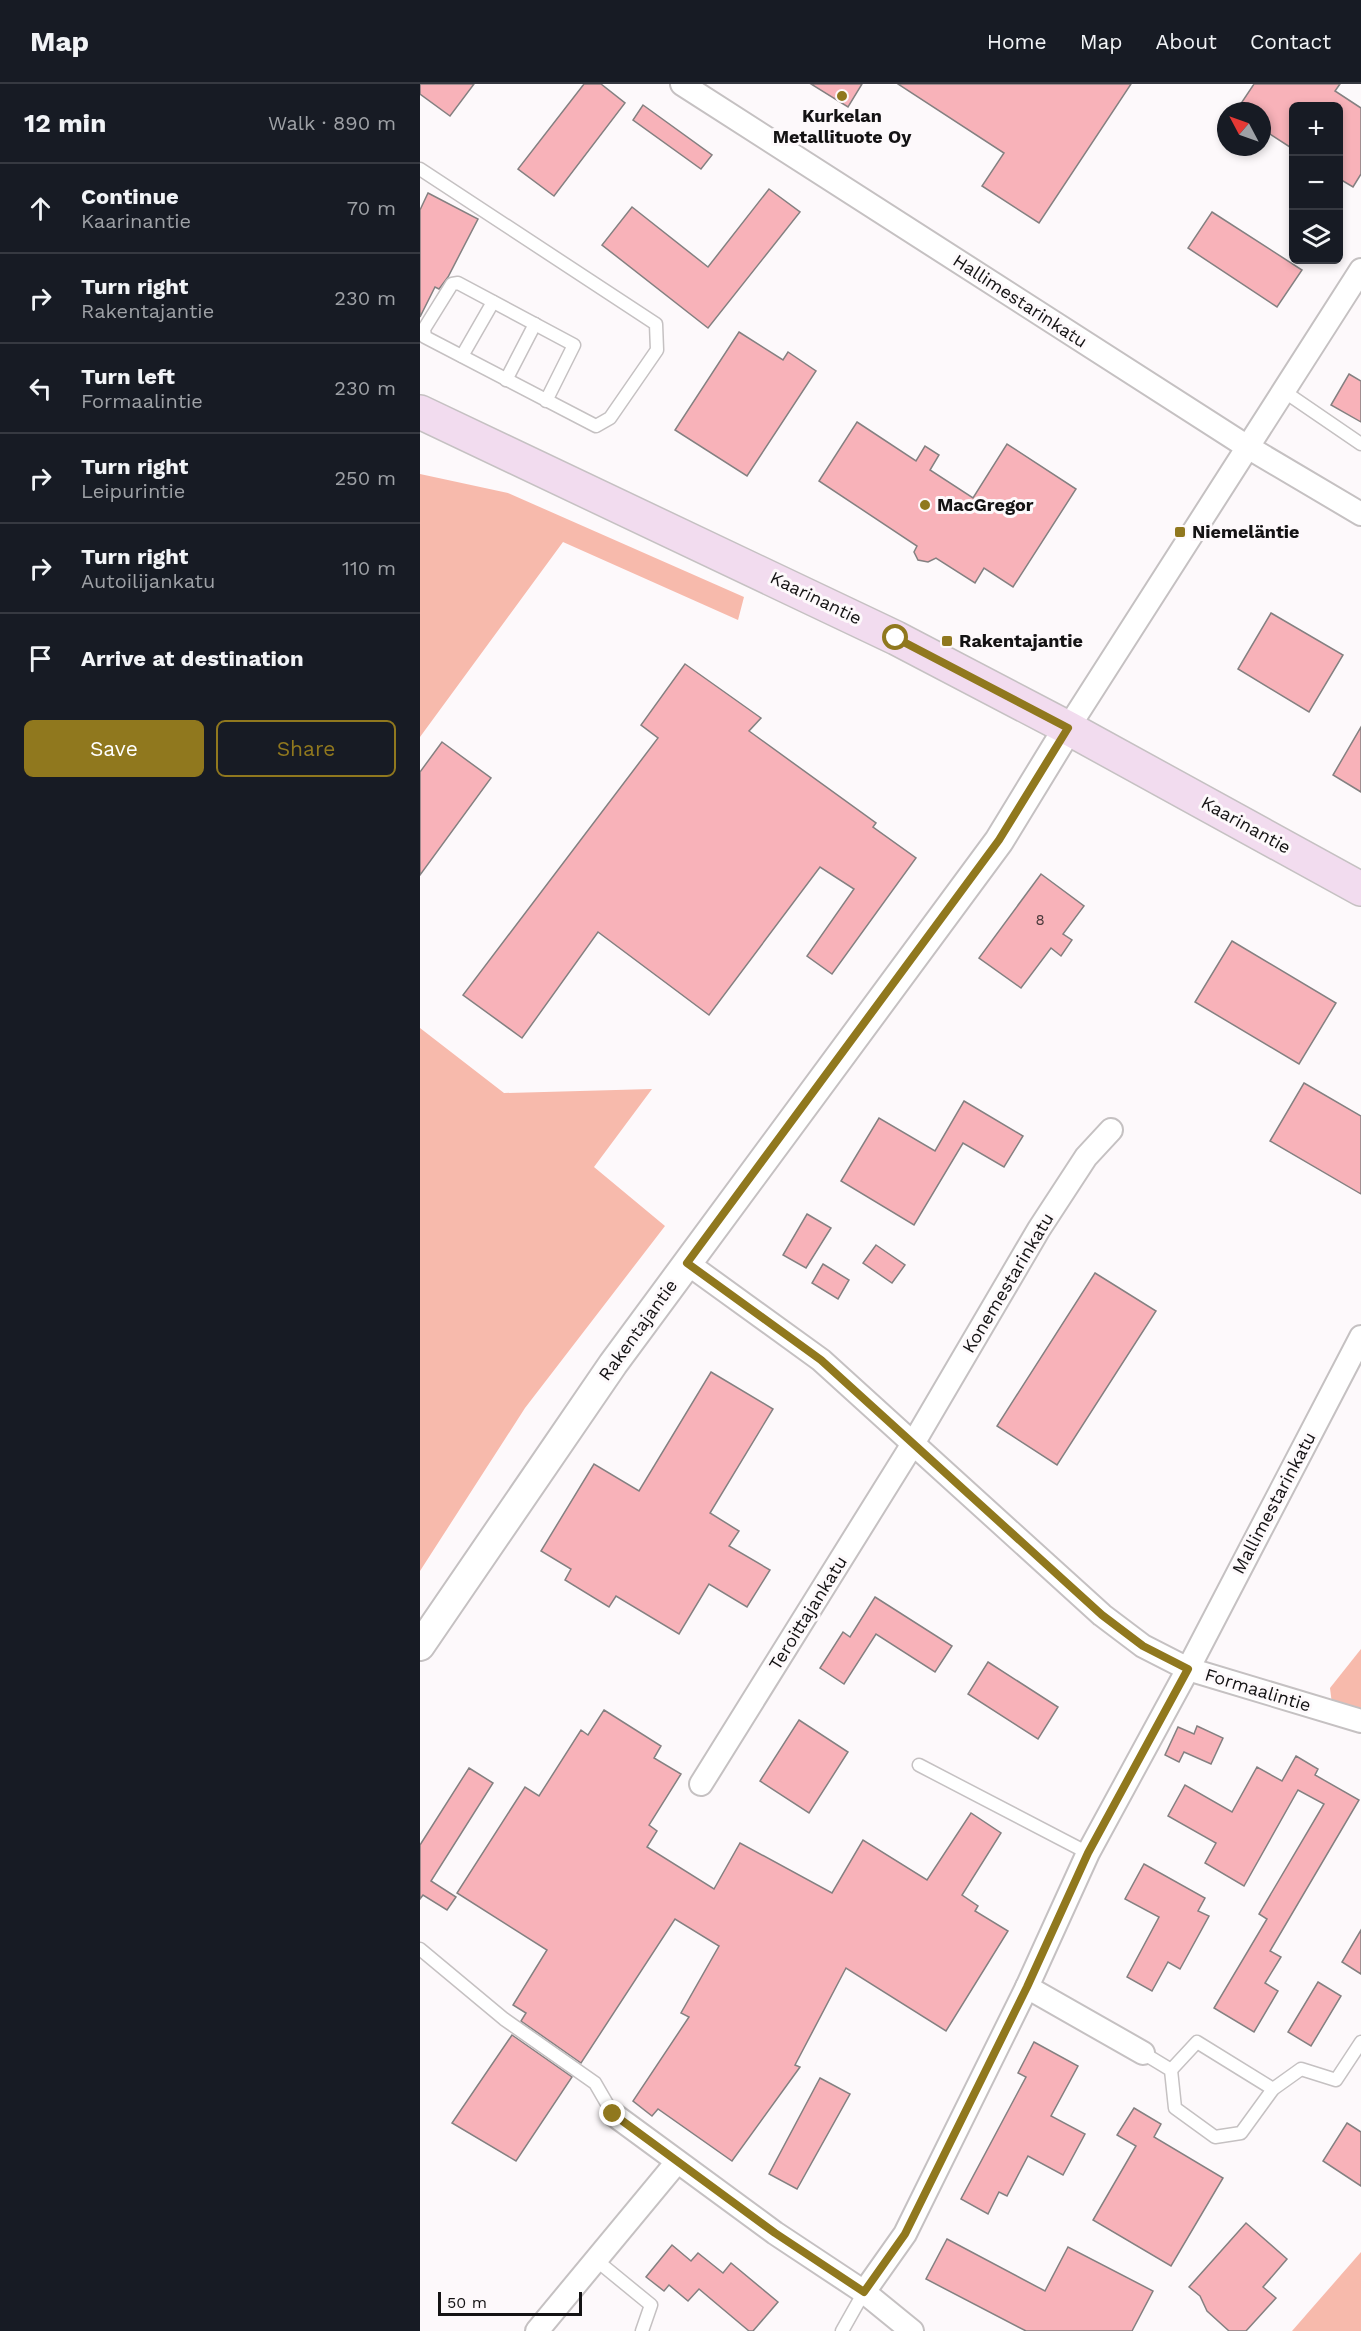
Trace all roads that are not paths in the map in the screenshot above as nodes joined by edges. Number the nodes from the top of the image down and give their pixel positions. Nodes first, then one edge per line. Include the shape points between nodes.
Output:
1 (690, 86) edge
2 (420, 169) edge
3 (1361, 270) edge
4 (493, 303) junction
5 (535, 324) junction
6 (422, 335) edge
7 (462, 356) junction
8 (506, 380) junction
9 (1282, 390) junction
10 (546, 401) junction
11 (420, 412) edge
12 (1361, 444) edge
13 (1246, 446) junction
14 (1361, 514) edge
15 (1068, 728) junction
16 (1361, 889) edge
17 (1111, 1130) dead end
18 (687, 1263) junction
19 (1361, 1337) edge
20 (914, 1442) junction
21 (420, 1646) edge
22 (1188, 1669) junction
23 (1361, 1721) edge
24 (919, 1765) dead end
25 (701, 1785) dead end
26 (1088, 1853) junction
27 (420, 1949) edge
28 (1027, 1987) junction
29 (1361, 2042) edge
30 (1143, 2053) joint
31 (1171, 2070) junction
32 (1273, 2089) junction
33 (613, 2114) joint
34 (677, 2162) junction
35 (596, 2260) junction
36 (864, 2292) junction
37 (537, 2331) edge
38 (642, 2331) edge
39 (842, 2331) edge
40 (912, 2331) edge

1 - 13 street, Hallimestarinkatu
2 - 10 lane via 656,324 657,350 610,418 596,426
3 - 9 street, Rakentajantie
4 - 5 lane
4 - 6 lane via 458,283 452,284
4 - 7 lane
5 - 8 lane
5 - 10 lane via 574,345
6 - 7 lane
7 - 8 lane
8 - 10 lane
9 - 12 lane
9 - 13 street, Rakentajantie
11 - 15 main road, Kaarinantie via 828,603
13 - 14 street, Hallimestarinkatu
13 - 15 street, Rakentajantie
15 - 16 main road, Kaarinantie
15 - 18 street, Rakentajantie via 999,840
17 - 20 street, Konemestarinkatu via 1086,1157 1039,1229
18 - 20 street, Formaalintie via 821,1360
18 - 21 street, Rakentajantie
19 - 22 street, Mallimestarinkatu
20 - 22 street, Formaalintie via 1102,1615 1143,1646
20 - 25 street, Teroittajankatu
22 - 23 street, Formaalintie
22 - 26 street, Mallimestarinkatu
24 - 26 lane
26 - 28 street, Mallimestarinkatu
27 - 33 lane via 504,2019 595,2083
28 - 30 street
28 - 36 street, Mallimestarinkatu via 905,2234
29 - 32 lane via 1336,2080 1301,2069
30 - 31 lane
31 - 32 lane via 1197,2042
31 - 32 lane via 1175,2108 1215,2137 1241,2133
33 - 34 street
34 - 35 street
34 - 36 street
35 - 37 street
35 - 38 lane via 651,2305
36 - 39 lane
36 - 40 street

